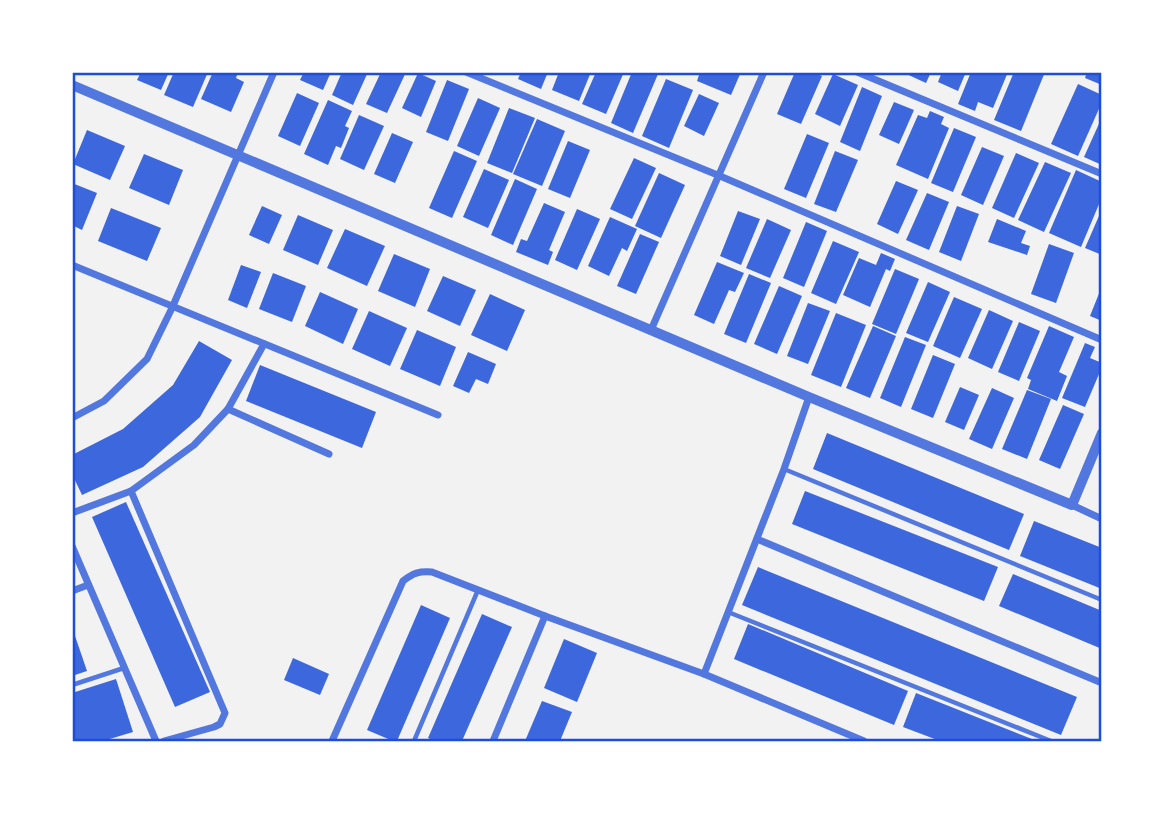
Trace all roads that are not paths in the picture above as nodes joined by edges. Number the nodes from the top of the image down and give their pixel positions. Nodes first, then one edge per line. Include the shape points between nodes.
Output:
1 (274, 72) edge
2 (466, 72) edge
3 (764, 72) edge
4 (857, 72) edge
5 (72, 85) edge
6 (239, 154) junction
7 (1102, 174) edge
8 (720, 176) junction
9 (72, 265) edge
10 (172, 307) junction
11 (652, 331) junction
12 (1102, 340) edge
13 (264, 344) junction
14 (809, 397) junction
15 (228, 409) junction
16 (438, 415) dead end
17 (72, 418) edge
18 (1102, 433) edge
19 (329, 454) dead end
20 (784, 468) junction
21 (131, 491) junction
22 (1072, 505) junction
23 (72, 513) edge
24 (1102, 519) edge
25 (757, 540) junction
26 (72, 546) edge
27 (88, 585) junction
28 (478, 590) junction
29 (72, 591) edge
30 (1102, 600) edge
31 (728, 612) junction
32 (545, 616) junction
33 (125, 668) junction
34 (704, 674) junction
35 (1102, 683) edge
36 (72, 685) edge
37 (156, 741) edge
38 (164, 741) edge
39 (332, 741) edge
40 (414, 741) edge
41 (493, 741) edge
42 (864, 741) edge
43 (1051, 741) edge

1 - 6 street
2 - 8 street
3 - 8 street
4 - 7 street
5 - 6 street
6 - 10 street
6 - 11 street
8 - 11 street
8 - 12 street
9 - 10 street
10 - 13 street
10 - 17 street via 147,359 104,401
11 - 14 street
13 - 15 street
13 - 16 street
14 - 20 street
14 - 22 street
15 - 19 street
15 - 21 street via 194,445
18 - 22 street
20 - 25 street
20 - 30 lane
21 - 23 street
21 - 38 street via 225,713 214,727
22 - 24 street
25 - 31 street
25 - 35 street
26 - 27 street
27 - 29 street
27 - 33 street
28 - 32 street
28 - 39 street via 432,572 420,571 403,581
28 - 40 lane
31 - 34 street
31 - 43 lane
32 - 34 street
32 - 41 street
33 - 36 lane
33 - 37 street
34 - 42 street

